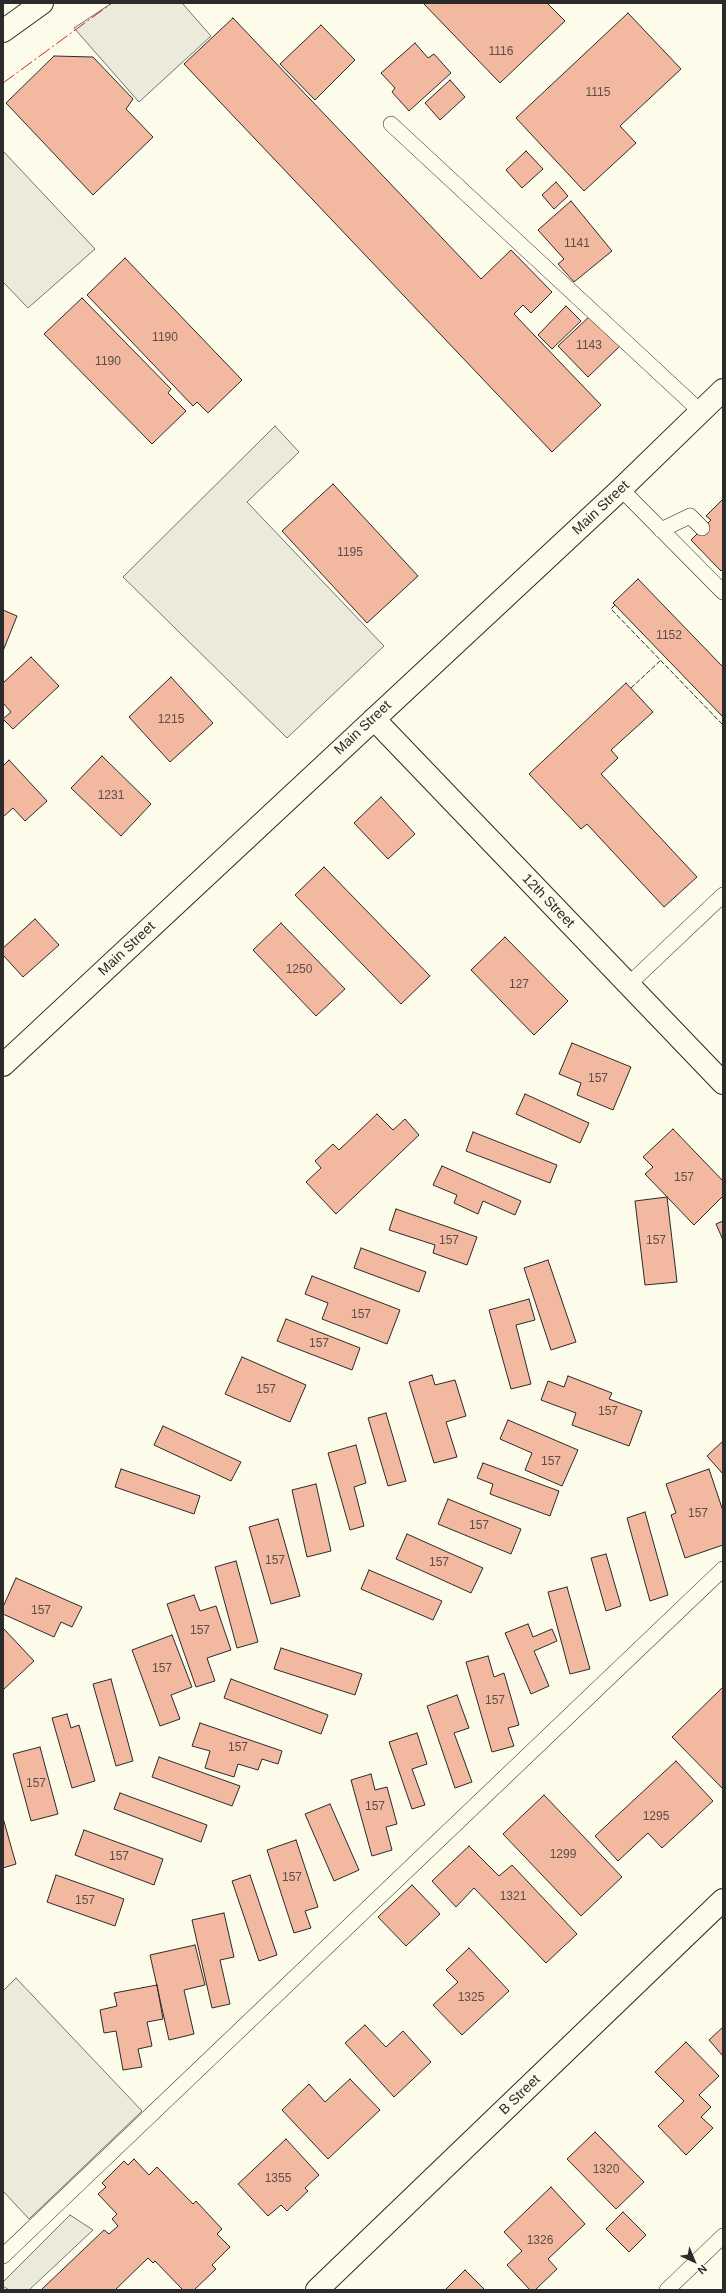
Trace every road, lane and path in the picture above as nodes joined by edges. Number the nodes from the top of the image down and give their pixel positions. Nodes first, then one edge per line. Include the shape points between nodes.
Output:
1 (42, 3) edge
2 (3, 31) edge
3 (391, 124) dead end
4 (723, 390) edge
5 (700, 411) junction
6 (621, 489) junction
7 (702, 528) dead end
8 (661, 530) junction
9 (723, 592) edge
10 (374, 718) junction
11 (723, 895) edge
12 (628, 985) junction
13 (3, 1065) edge
14 (723, 1083) edge
15 (723, 1569) edge
16 (723, 1900) edge
17 (723, 2236) edge
18 (3, 2256) edge
19 (317, 2290) edge
20 (667, 2290) edge

1 - 2 street
3 - 5 lane
4 - 5 street, Main Street
5 - 6 street, Main Street
6 - 8 lane
6 - 10 street, Main Street
7 - 8 lane via 690,516
8 - 9 lane
10 - 12 street, 12th Street
10 - 13 street, Main Street
11 - 12 lane
12 - 14 street, 12th Street
15 - 18 lane
16 - 19 street, B Street
17 - 20 lane

